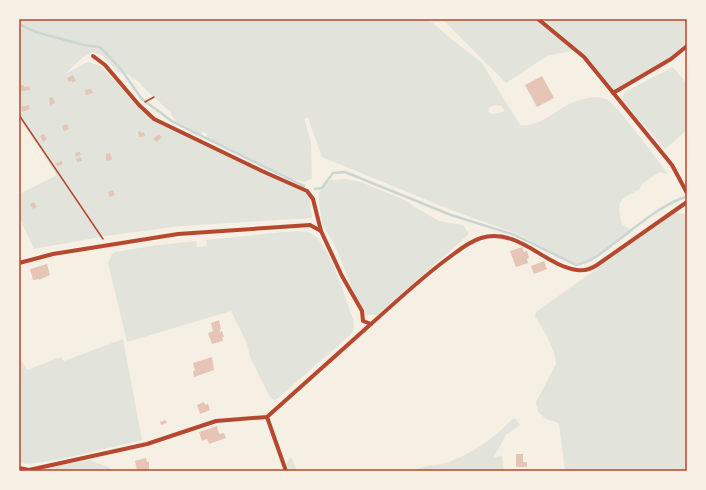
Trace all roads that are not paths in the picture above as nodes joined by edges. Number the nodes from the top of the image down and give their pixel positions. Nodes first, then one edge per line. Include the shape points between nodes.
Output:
1 (538, 19) edge
2 (687, 46) edge
3 (93, 56) dead end
4 (613, 93) junction
5 (687, 193) edge
6 (687, 202) edge
7 (321, 231) junction
8 (19, 263) edge
9 (371, 324) junction
10 (267, 417) junction
11 (19, 468) edge
12 (286, 471) edge

1 - 4 street via 584,57
2 - 4 street via 671,59
3 - 7 street via 105,65 154,119 311,194
4 - 5 street via 672,165
6 - 9 street via 591,269 577,270 558,264 532,248 495,236 468,243 427,274
7 - 8 street via 310,225 178,234 53,254
7 - 9 street via 342,276 362,310 363,321
9 - 10 street
10 - 11 street via 216,421 147,444 29,470
10 - 12 street

